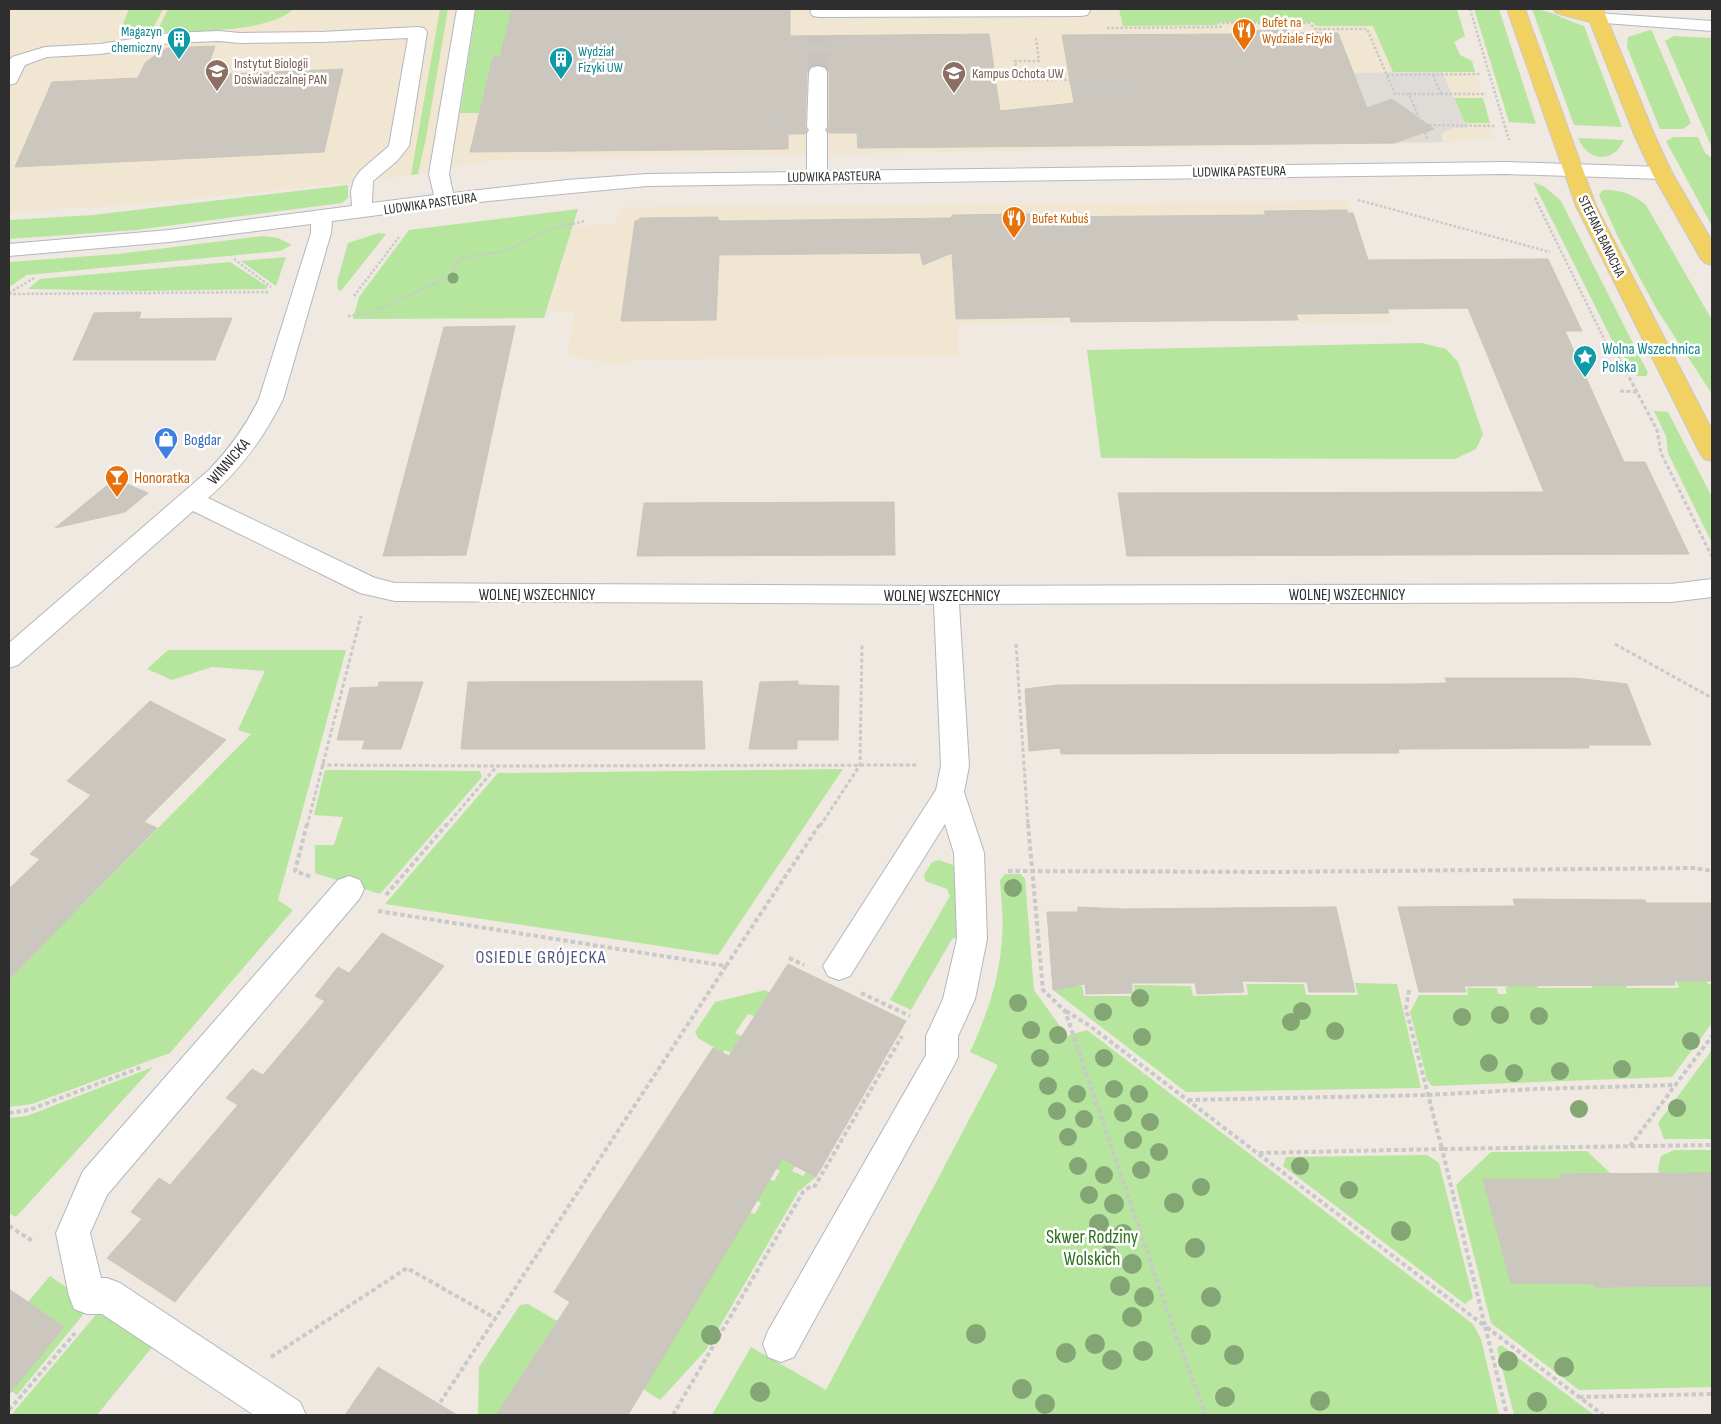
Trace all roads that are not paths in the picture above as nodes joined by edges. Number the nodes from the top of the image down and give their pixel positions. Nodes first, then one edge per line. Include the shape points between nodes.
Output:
1 (466, 9) edge
2 (1516, 9) edge
3 (1562, 9) edge
4 (1077, 10) edge
5 (1595, 14) edge
6 (819, 16) edge
7 (1712, 26) edge
8 (818, 72) tunnel mouth
9 (9, 79) edge
10 (1572, 170) junction
11 (1662, 173) junction
12 (817, 176) junction
13 (445, 201) junction
14 (362, 212) junction
15 (322, 217) junction
16 (9, 250) edge
17 (1712, 259) edge
18 (1712, 453) edge
19 (192, 500) junction
20 (1703, 589) edge
21 (946, 595) junction
22 (9, 658) edge
23 (953, 779) junction
24 (349, 889) road end
25 (839, 966) dead end
26 (781, 1344) dead end
27 (287, 1415) edge

1 - 13 street via 439,174
2 - 10 main road, STEFANA BANACHA
3 - 5 main road
4 - 6 street
5 - 7 street
5 - 11 main road
8 - 12 street
9 - 14 street via 18,61 45,52 108,48 170,38 418,32 399,146 390,159 362,183
10 - 11 street, LUDWIKA PASTEURA
10 - 12 street, LUDWIKA PASTEURA via 1456,168
10 - 18 main road, STEFANA BANACHA via 1604,244
11 - 17 main road
12 - 13 street, LUDWIKA PASTEURA via 591,183
13 - 14 street, LUDWIKA PASTEURA
14 - 15 street, LUDWIKA PASTEURA
15 - 16 street, LUDWIKA PASTEURA via 103,243
15 - 19 street, WINNICKA via 322,233 271,399 241,450
19 - 21 street, WOLNEJ WSZECHNICY via 369,586 395,592
19 - 22 street, WINNICKA
20 - 21 street, WOLNEJ WSZECHNICY via 1671,594
21 - 23 street
23 - 25 street
23 - 26 street via 969,853 972,939 959,999 942,1036 942,1057
24 - 27 street via 95,1183 73,1233 86,1296 106,1296

